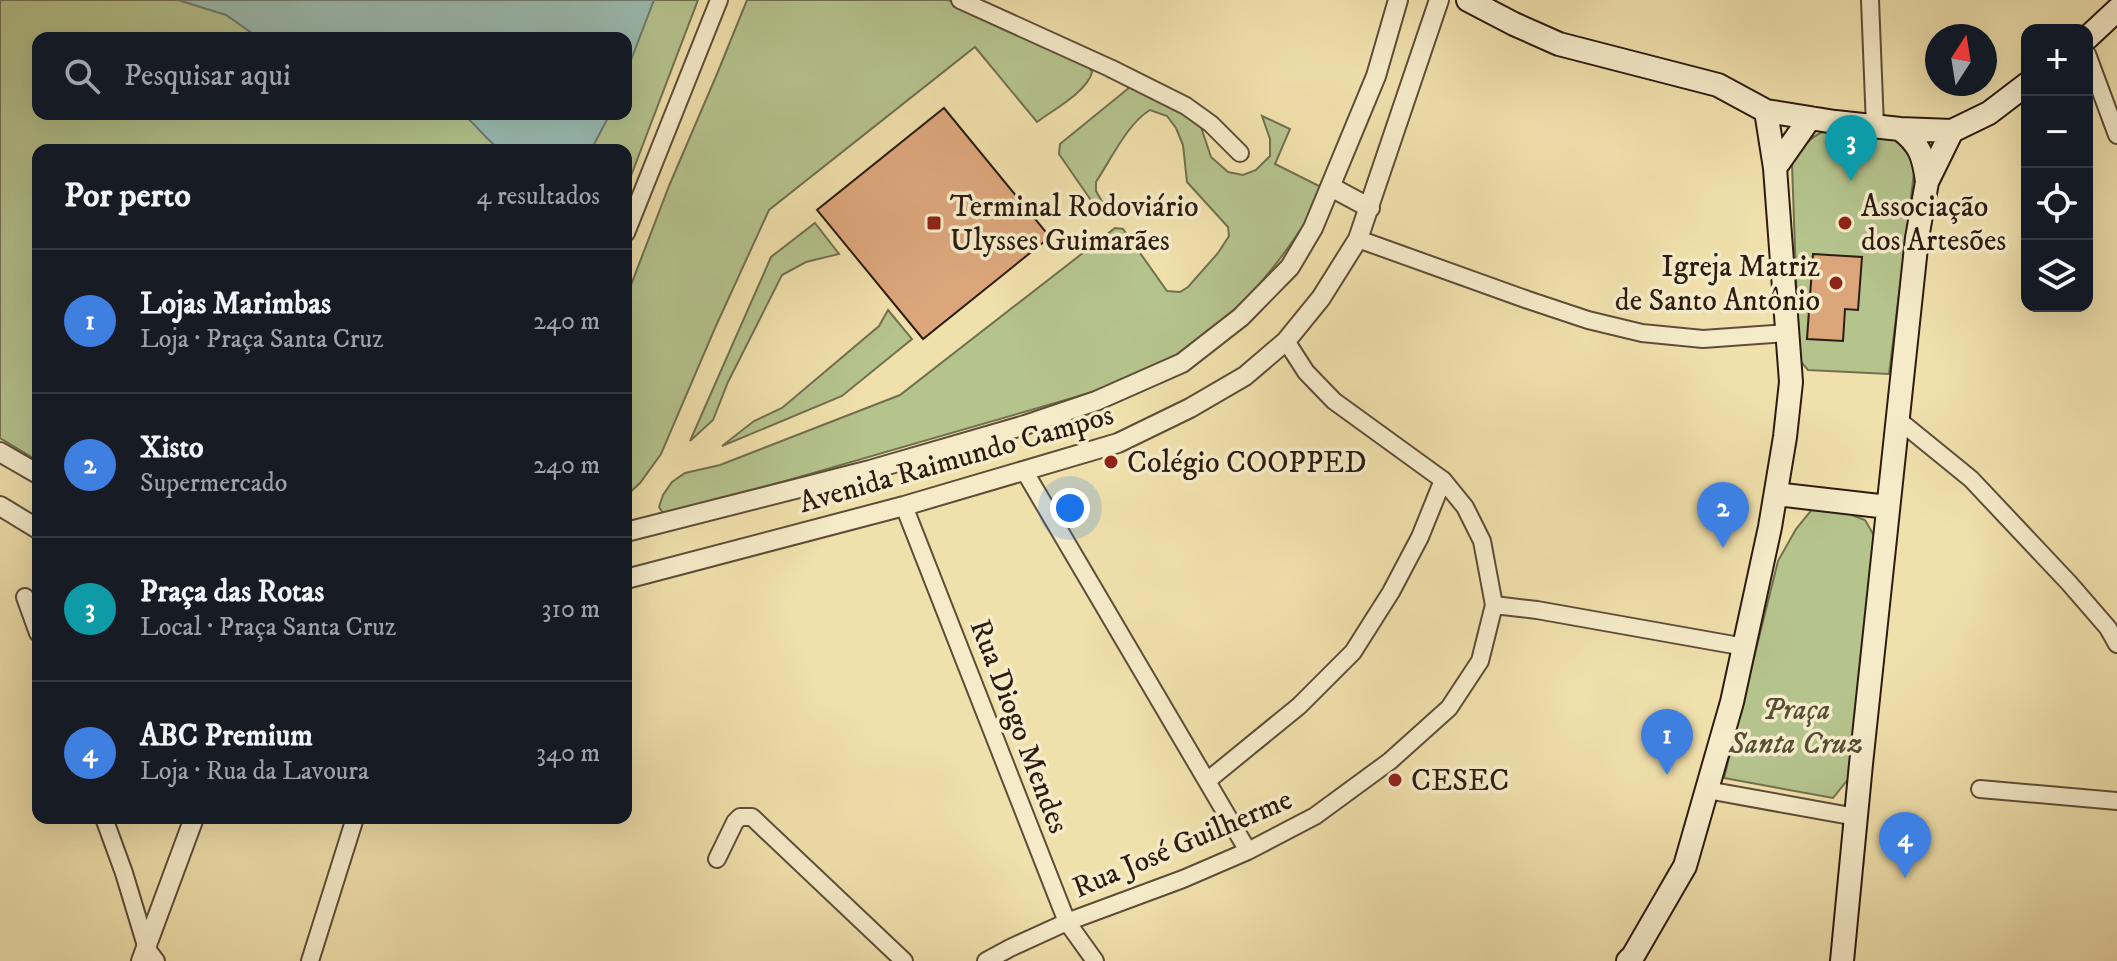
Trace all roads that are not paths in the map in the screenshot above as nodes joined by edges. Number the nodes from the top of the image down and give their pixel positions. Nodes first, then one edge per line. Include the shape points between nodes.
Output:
1 (719, 0) edge
2 (960, 0) edge
3 (1398, 0) edge
4 (1439, 0) edge
5 (1468, 0) edge
6 (1870, 0) edge
7 (2117, 10) edge
8 (2093, 32) edge
9 (2093, 70) edge
10 (2021, 89) edge
11 (1766, 111) junction
12 (1810, 118) junction
13 (1875, 126) junction
14 (1900, 129) junction
15 (1952, 131) junction
16 (2117, 135) edge
17 (1240, 153) dead end
18 (1775, 168) junction
19 (1927, 182) junction
20 (1331, 187) junction
21 (1370, 208) junction
22 (632, 218) edge
23 (1358, 239) junction
24 (1787, 333) junction
25 (1286, 341) junction
26 (1896, 418) junction
27 (0, 452) edge
28 (32, 471) edge
29 (1025, 472) junction
30 (1443, 480) junction
31 (1776, 494) junction
32 (0, 506) edge
33 (904, 506) junction
34 (1888, 507) junction
35 (32, 525) edge
36 (632, 530) edge
37 (632, 577) edge
38 (25, 597) dead end
39 (1494, 605) junction
40 (32, 616) edge
41 (2117, 644) edge
42 (1745, 647) junction
43 (1207, 781) junction
44 (1980, 789) dead end
45 (1707, 790) junction
46 (2117, 801) edge
47 (1856, 817) junction
48 (106, 824) edge
49 (192, 824) edge
50 (353, 824) edge
51 (1248, 851) junction
52 (717, 859) dead end
53 (1067, 922) junction
54 (148, 957) edge
55 (310, 961) edge
56 (904, 961) edge
57 (986, 961) edge
58 (1095, 961) edge
59 (1628, 961) edge
60 (1842, 961) edge

1 - 22 street
2 - 17 street via 1186,106
3 - 20 street, Avenida Raimundo Campos via 1376,76
4 - 21 street, Avenida Raimundo Campos
5 - 11 main road via 1559,44 1718,85
6 - 13 street
7 - 8 main road
9 - 16 street
10 - 15 main road via 1989,113
11 - 12 main road
11 - 18 main road
12 - 13 main road
12 - 18 main road
13 - 14 main road
14 - 15 main road
14 - 19 main road via 1919,148
15 - 19 main road
18 - 24 main road
19 - 26 main road
20 - 21 street
20 - 36 street, Avenida Raimundo Campos via 1290,267 1241,317 1182,363 1025,425
21 - 23 street, Avenida Raimundo Campos
23 - 24 street via 1588,320 1642,333 1703,339
23 - 25 street, Avenida Raimundo Campos
24 - 31 main road via 1791,382
25 - 29 street, Avenida Raimundo Campos via 1245,376 1190,408 1118,443
25 - 30 street, Rua José Guilherme via 1334,401
26 - 34 main road
26 - 41 street via 1971,479 2069,583
27 - 28 street
29 - 33 street, Avenida Raimundo Campos
29 - 43 street
30 - 39 street, Rua José Guilherme via 1482,541
30 - 43 street via 1420,537 1353,652 1299,706
31 - 34 main road
31 - 42 main road
32 - 35 street
33 - 37 street, Avenida Raimundo Campos
33 - 53 street, Rua Diogo Mendes
34 - 47 main road
38 - 40 street
39 - 42 street
39 - 51 street, Rua José Guilherme via 1480,661 1449,708 1390,761 1315,816
42 - 45 main road
43 - 51 street
44 - 46 street
45 - 47 street
45 - 59 main road via 1685,866
47 - 60 main road
48 - 54 street
49 - 54 street
50 - 55 street
51 - 53 street, Rua José Guilherme
52 - 56 street via 735,822 752,817
53 - 57 street, Rua José Guilherme
53 - 58 street, Rua Diogo Mendes

